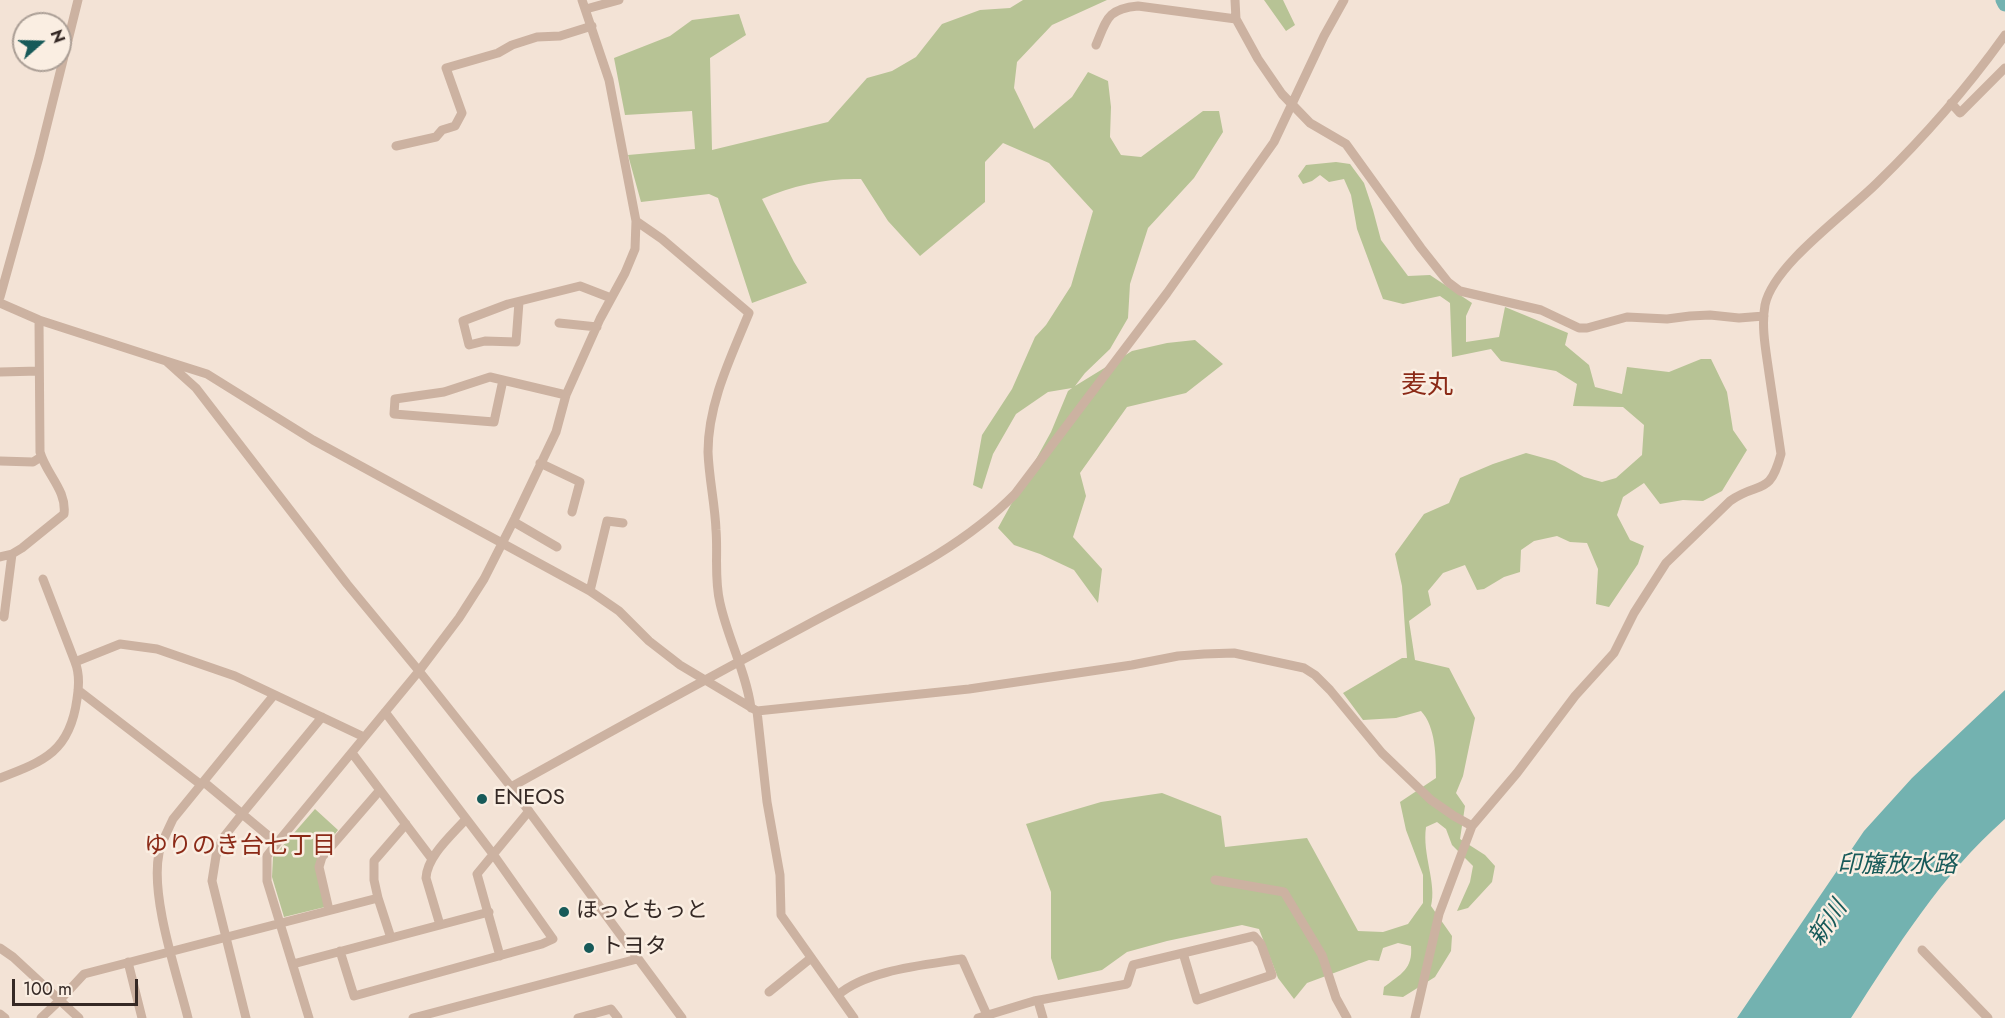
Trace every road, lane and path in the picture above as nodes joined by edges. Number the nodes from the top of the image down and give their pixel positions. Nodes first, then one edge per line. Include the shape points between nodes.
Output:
1 (78, 0) edge
2 (619, 0) edge
3 (1234, 0) edge
4 (1344, 0) edge
5 (584, 4) edge
6 (1236, 19) junction
7 (592, 26) junction
8 (2005, 35) edge
9 (1096, 45) dead end
10 (2005, 68) edge
11 (1951, 103) junction
12 (1293, 105) junction
13 (396, 146) dead end
14 (636, 221) junction
15 (0, 297) edge
16 (611, 298) junction
17 (519, 302) junction
18 (0, 303) edge
19 (1764, 316) junction
20 (39, 320) junction
21 (559, 323) dead end
22 (597, 327) junction
23 (166, 362) junction
24 (39, 371) junction
25 (0, 372) edge
26 (503, 380) junction
27 (566, 395) junction
28 (41, 457) junction
29 (0, 461) edge
30 (540, 463) junction
31 (572, 512) dead end
32 (514, 522) junction
33 (623, 523) dead end
34 (502, 543) junction
35 (557, 547) dead end
36 (12, 554) junction
37 (0, 557) edge
38 (43, 579) dead end
39 (590, 591) junction
40 (4, 617) dead end
41 (75, 662) junction
42 (738, 662) junction
43 (419, 670) junction
44 (705, 679) junction
45 (78, 690) junction
46 (274, 695) junction
47 (754, 709) junction
48 (385, 712) junction
49 (322, 717) junction
50 (364, 737) junction
51 (352, 753) junction
52 (0, 778) edge
53 (202, 784) junction
54 (511, 787) junction
55 (380, 790) junction
56 (528, 811) junction
57 (242, 814) junction
58 (466, 819) junction
59 (406, 824) junction
60 (1472, 826) junction
61 (276, 843) junction
62 (493, 854) junction
63 (432, 859) junction
64 (1215, 880) dead end
65 (378, 898) junction
66 (329, 910) junction
67 (489, 912) junction
68 (280, 922) junction
69 (440, 925) junction
70 (226, 937) junction
71 (391, 938) junction
72 (0, 948) edge
73 (1922, 950) dead end
74 (171, 951) junction
75 (340, 951) junction
76 (1183, 953) junction
77 (500, 956) junction
78 (811, 958) junction
79 (637, 959) junction
80 (128, 963) junction
81 (293, 964) junction
82 (769, 992) dead end
83 (838, 995) junction
84 (60, 1000) junction
85 (1038, 1000) junction
86 (0, 1014) edge
87 (982, 1016) edge
88 (5, 1018) edge
89 (41, 1018) edge
90 (79, 1018) edge
91 (142, 1018) edge
92 (188, 1018) edge
93 (246, 1018) edge
94 (309, 1018) edge
95 (413, 1018) edge
96 (578, 1018) edge
97 (618, 1018) edge
98 (682, 1018) edge
99 (854, 1018) edge
100 (1043, 1018) edge
101 (1347, 1018) edge
102 (1415, 1018) edge
103 (1988, 1018) edge

1 - 15 street
2 - 5 street
3 - 6 street
4 - 12 street
5 - 7 street
6 - 9 street via 1123,7 1113,11
6 - 12 street via 1258,59
7 - 13 street via 560,36 537,37 446,68 462,113 455,126 442,130 436,137
7 - 14 street via 609,80
8 - 11 street
10 - 11 street via 1960,113
11 - 19 street via 1878,183 1780,273 1771,287
12 - 19 street via 1310,123 1346,144 1421,248 1460,291 1541,310 1579,328 1627,317
12 - 42 street via 1274,142 1167,293 1015,494 949,549
14 - 16 street via 635,249
14 - 42 street via 749,313 719,388 708,450 719,601
16 - 17 street via 580,286
16 - 22 street
17 - 17 street via 463,321 469,345 485,340 516,342
18 - 20 street
19 - 60 street via 1781,454 1776,472 1770,482 1730,501 1666,563 1614,653
20 - 23 street
20 - 24 street
21 - 22 street
22 - 27 street
23 - 34 street via 207,374 313,440
23 - 43 street via 196,388 347,584
24 - 25 street
24 - 28 street
26 - 26 street via 490,377 444,392 395,399 394,414 494,422
26 - 27 street
27 - 30 street via 556,432
28 - 29 street via 33,462
28 - 36 street via 63,497 64,514
30 - 31 street via 580,482
30 - 32 street
32 - 34 street
32 - 35 street
33 - 39 street via 608,521
34 - 39 street
34 - 43 street via 459,618
36 - 37 street
36 - 40 street
38 - 41 street
39 - 44 street via 680,665
41 - 45 street
41 - 46 street via 120,644 137,645 202,664
42 - 44 street
42 - 47 street
43 - 48 street
43 - 54 street
44 - 47 street
44 - 54 street
45 - 52 street via 69,734 42,761
45 - 53 street
46 - 49 street
46 - 53 street
47 - 60 street via 969,689 1178,656 1234,653 1304,668 1315,675 1382,753 1431,800
47 - 78 street via 780,875 781,915
48 - 50 street
48 - 58 street
49 - 50 street
49 - 57 street
50 - 51 street
51 - 55 street
51 - 61 street
53 - 57 street
53 - 74 street via 173,819 159,855 158,889
54 - 56 street
55 - 59 street
55 - 66 street via 322,856 319,867
56 - 62 street
56 - 79 street
57 - 61 street
57 - 70 street via 223,838 212,881
58 - 62 street
58 - 63 street
59 - 63 street
59 - 65 street via 374,861
60 - 102 street via 1439,914
61 - 68 street via 267,856 266,869
62 - 67 street via 477,874
62 - 77 street via 554,939
63 - 69 street via 426,878
64 - 101 street via 1284,892 1322,956
65 - 66 street
65 - 71 street
66 - 68 street
67 - 69 street
67 - 77 street
68 - 70 street
68 - 81 street
69 - 71 street
70 - 74 street
70 - 93 street
71 - 75 street
72 - 84 street
73 - 103 street
74 - 80 street
74 - 92 street
75 - 77 street via 354,996
75 - 81 street
76 - 76 street via 1254,936 1261,944 1272,975 1197,1000
76 - 85 street via 1133,965 1127,984
78 - 82 street
78 - 83 street
79 - 95 street
79 - 98 street
80 - 84 street via 84,974
80 - 91 street
81 - 94 street
83 - 87 street via 848,986 882,975 962,959
83 - 99 street
84 - 89 street
84 - 90 street
85 - 87 street
85 - 100 street
86 - 88 street
96 - 97 street via 612,1009

